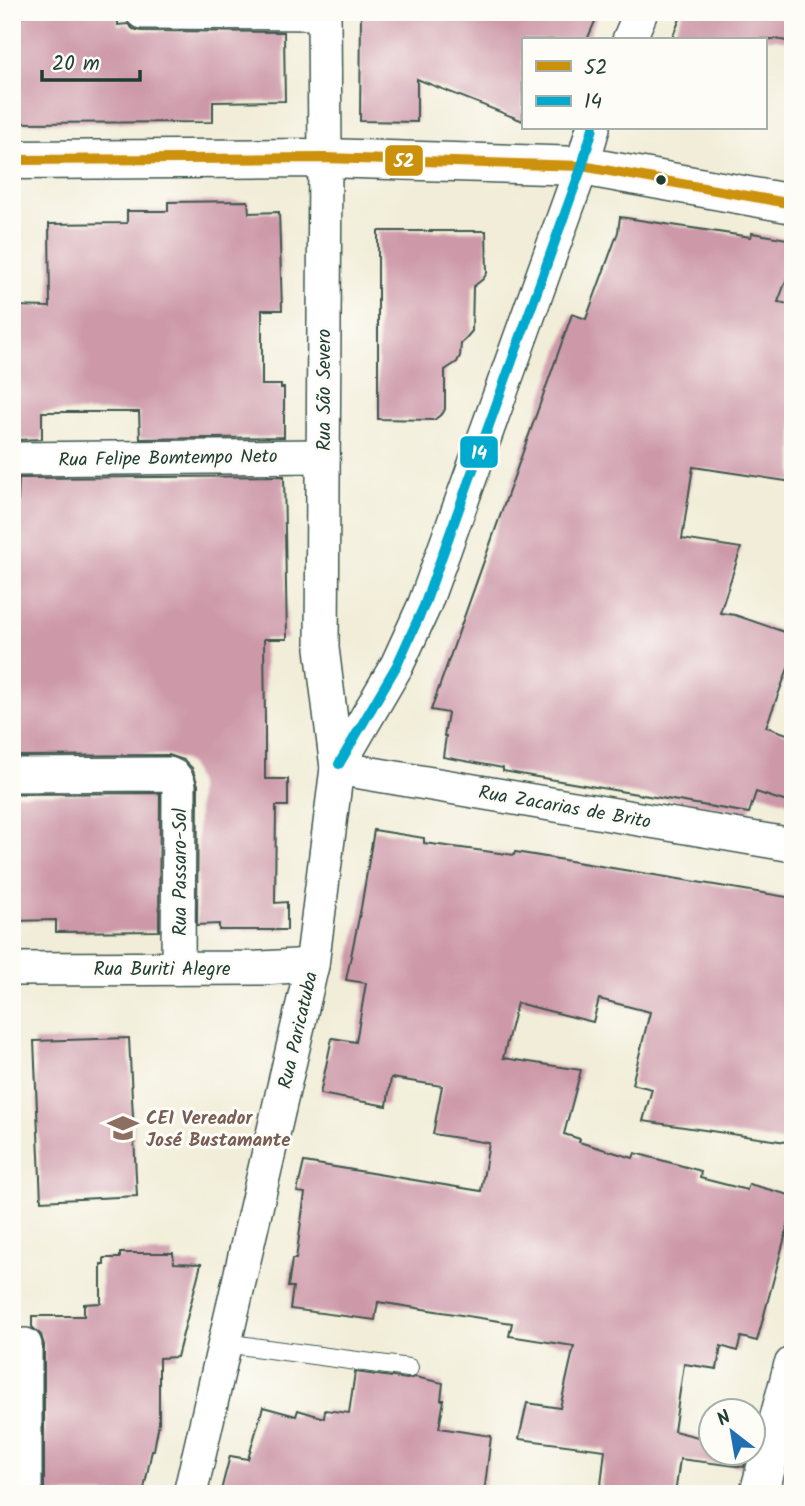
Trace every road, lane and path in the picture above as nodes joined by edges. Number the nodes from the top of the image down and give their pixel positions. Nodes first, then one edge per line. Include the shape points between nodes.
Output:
1 (142, 12) edge
2 (324, 12) edge
3 (641, 12) edge
4 (630, 38) edge
5 (592, 130) edge
6 (325, 158) junction
7 (12, 160) edge
8 (582, 166) junction
9 (793, 204) edge
10 (323, 456) junction
11 (12, 459) edge
12 (337, 768) junction
13 (12, 775) edge
14 (793, 845) edge
15 (312, 965) junction
16 (178, 968) junction
17 (12, 970) edge
18 (224, 1343) junction
19 (25, 1345) dead end
20 (793, 1366) edge
21 (409, 1368) dead end
22 (25, 1494) edge
23 (190, 1494) edge
24 (759, 1494) edge

1 - 2 street
2 - 6 street, Rua São Severo
3 - 4 street
5 - 8 street
6 - 7 main road
6 - 8 main road
6 - 10 street, Rua São Severo
8 - 9 main road
8 - 12 street via 424,606 397,665
10 - 11 street, Rua Felipe Bomtempo Neto
10 - 12 street, Rua São Severo via 322,648
12 - 14 street, Rua Zacarias de Brito
12 - 15 street, Rua Paricatuba
13 - 16 street, Rua Passaro-Sol via 175,777 179,785
15 - 16 street, Rua Buriti Alegre
15 - 18 street, Rua Paricatuba
16 - 17 street, Rua Buriti Alegre
18 - 21 lane
18 - 23 street, Rua Paricatuba
19 - 22 street
20 - 24 main road

